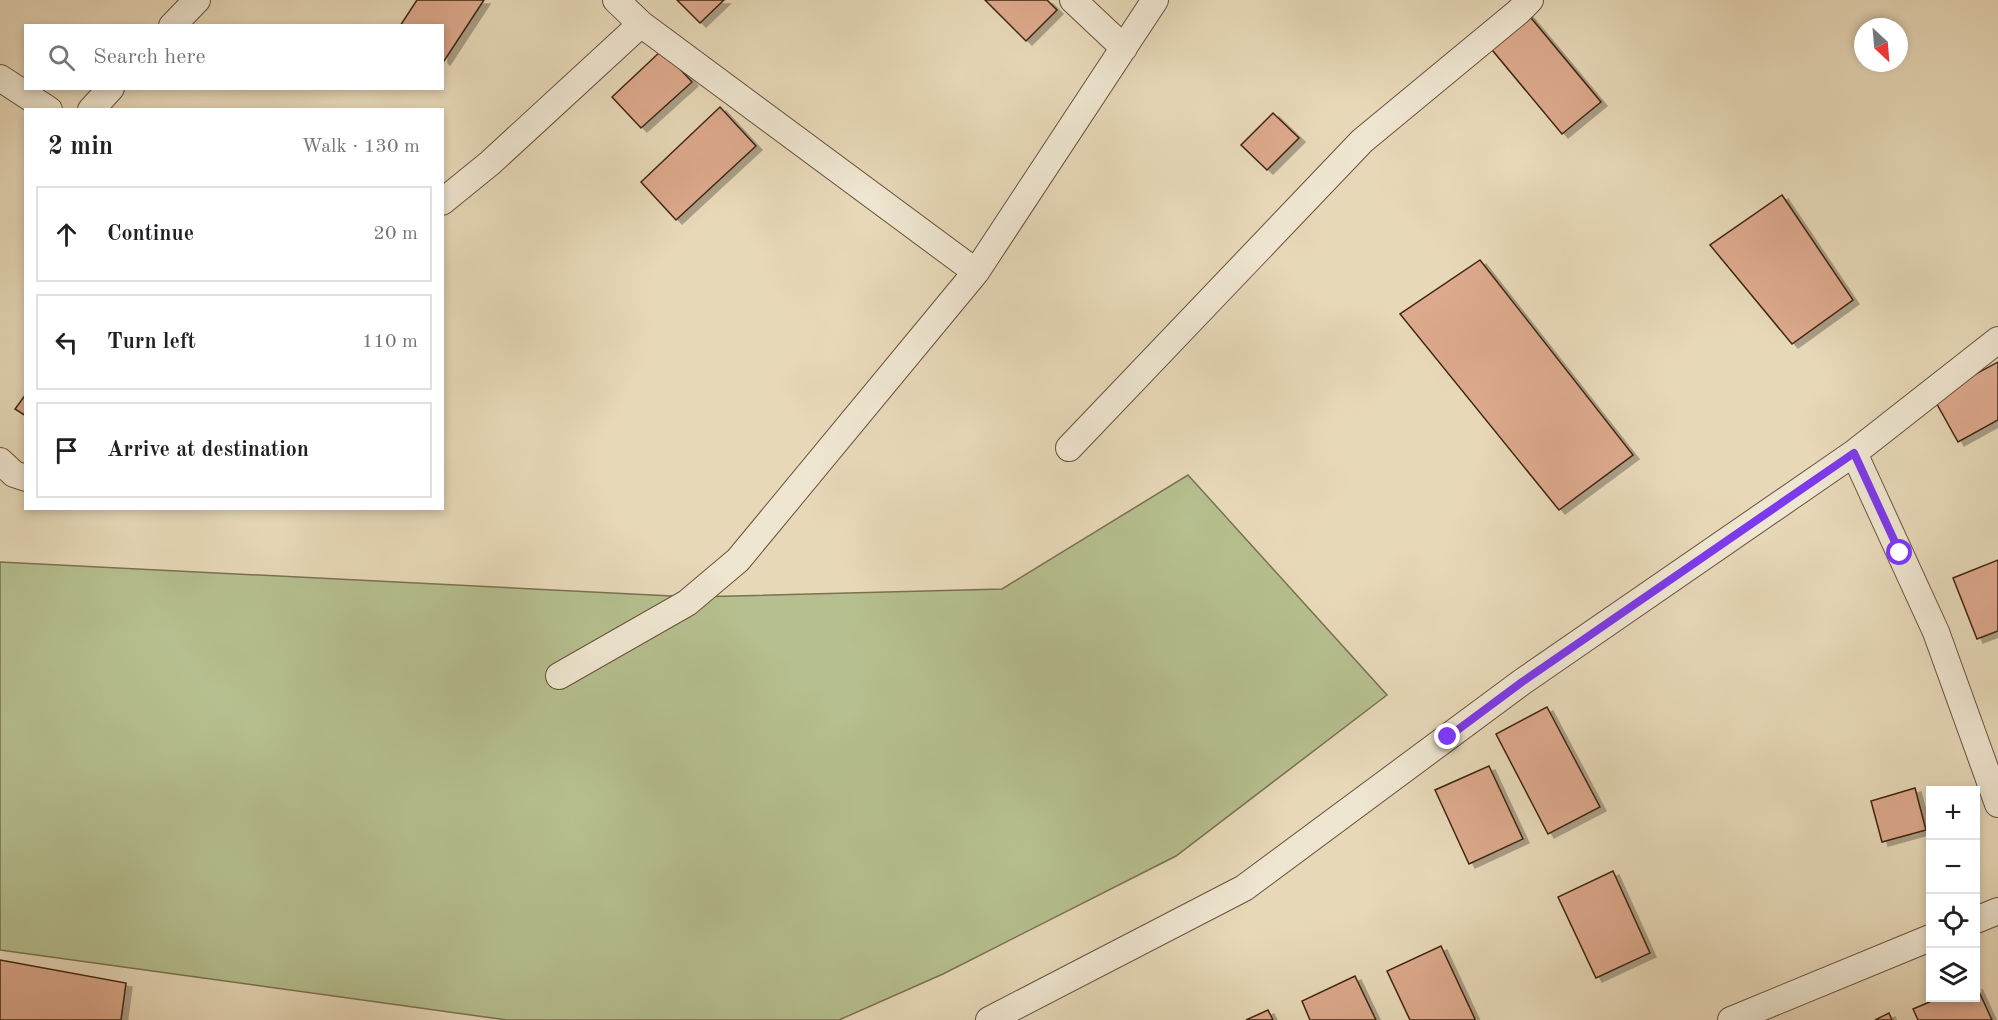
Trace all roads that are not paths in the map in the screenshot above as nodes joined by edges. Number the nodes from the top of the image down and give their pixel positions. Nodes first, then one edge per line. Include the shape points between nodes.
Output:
1 (197, 0) edge
2 (616, 0) edge
3 (1073, 0) edge
4 (1155, 0) edge
5 (1530, 0) edge
6 (174, 24) edge
7 (641, 24) junction
8 (1124, 48) junction
9 (0, 78) edge
10 (109, 90) edge
11 (46, 108) edge
12 (93, 108) edge
13 (444, 200) edge
14 (976, 272) junction
15 (1998, 340) edge
16 (1069, 448) dead end
17 (1854, 453) junction
18 (0, 461) edge
19 (24, 477) edge
20 (558, 676) dead end
21 (1998, 804) edge
22 (1998, 911) edge
23 (1980, 918) edge
24 (1926, 940) edge
25 (989, 1020) edge
26 (1731, 1020) edge

1 - 6 street
2 - 7 street
3 - 8 street
4 - 8 street
5 - 16 street via 1362,141
7 - 13 street
7 - 14 street
8 - 14 street
9 - 11 street
10 - 12 street
14 - 20 street via 738,560 687,603
15 - 17 street
17 - 21 street via 1936,632
17 - 25 street via 1522,682 1244,888
18 - 19 street
22 - 23 street
24 - 26 street

